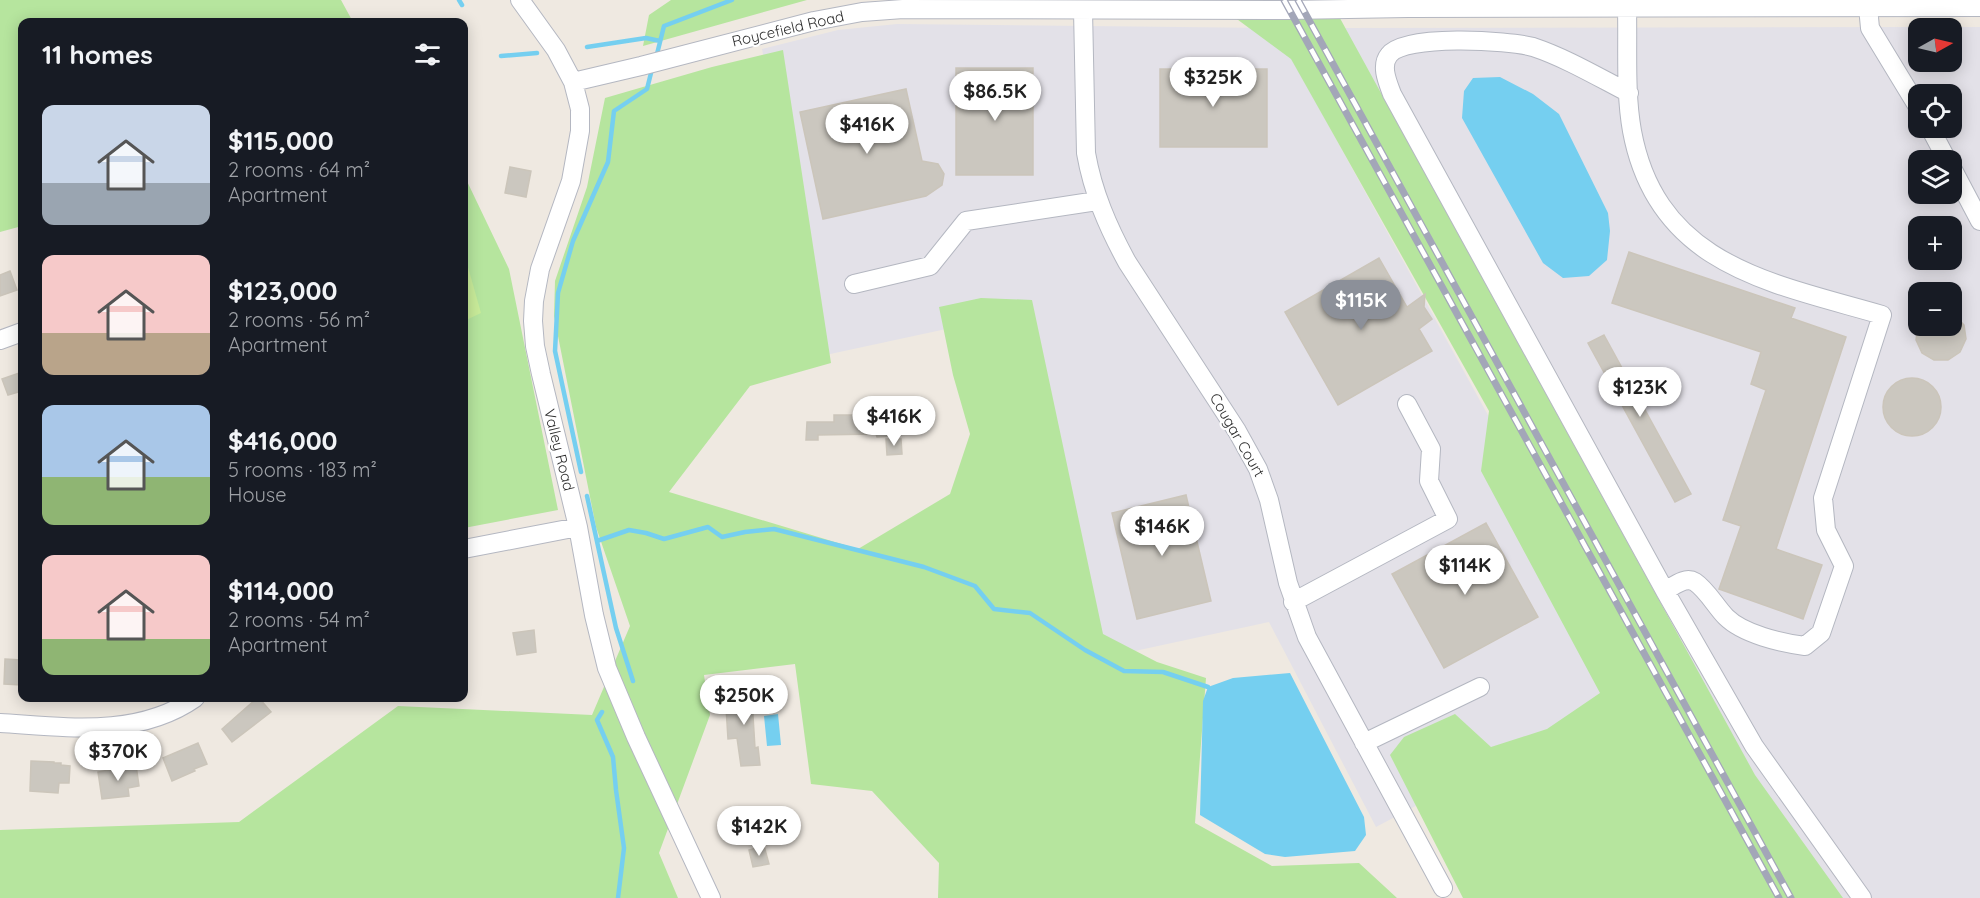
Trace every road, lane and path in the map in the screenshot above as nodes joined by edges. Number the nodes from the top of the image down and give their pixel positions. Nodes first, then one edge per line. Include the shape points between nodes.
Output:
1 (520, 0) edge
2 (1407, 4) edge
3 (1772, 4) edge
4 (1868, 7) junction
5 (1980, 7) edge
6 (1627, 9) junction
7 (1083, 10) junction
8 (573, 82) junction
9 (1908, 91) edge
10 (1629, 93) junction
11 (1962, 187) edge
12 (1097, 201) junction
13 (1980, 221) edge
14 (854, 284) dead end
15 (18, 333) edge
16 (0, 340) edge
17 (1407, 404) dead end
18 (578, 526) junction
19 (468, 548) edge
20 (1665, 591) junction
21 (1293, 602) junction
22 (1480, 687) dead end
23 (187, 702) edge
24 (0, 723) edge
25 (1364, 743) junction
26 (1443, 888) dead end
27 (711, 898) edge
28 (1862, 898) edge

1 - 8 street, Valley Road via 556,50
2 - 6 street, Roycefield Road
2 - 7 street, Roycefield Road via 1296,10
3 - 4 street, Roycefield Road
3 - 6 street, Roycefield Road
4 - 5 street, Roycefield Road
4 - 9 street via 1870,28
6 - 10 street
7 - 8 street, Roycefield Road via 862,12
7 - 12 street, Cougar Court via 1086,153
8 - 18 street, Valley Road via 580,109 576,159 540,269 533,321 541,374
10 - 20 street via 1549,53 1512,43 1409,44 1392,52 1385,64 1392,94
10 - 20 street via 1632,130 1646,177 1685,234 1739,270 1882,315 1823,498 1826,530 1844,566 1821,633 1805,646 1789,644 1740,628 1694,581 1685,580
11 - 13 street
12 - 14 street via 966,220 930,266
12 - 21 street, Cougar Court via 1127,262 1258,469
15 - 16 street
17 - 21 street via 1431,449 1429,481 1448,519
18 - 19 street
18 - 27 street, Valley Road via 607,668
20 - 28 street via 1754,746
21 - 25 street, Cougar Court via 1307,637
22 - 25 street
23 - 24 street via 138,722 104,728
25 - 26 street, Cougar Court

